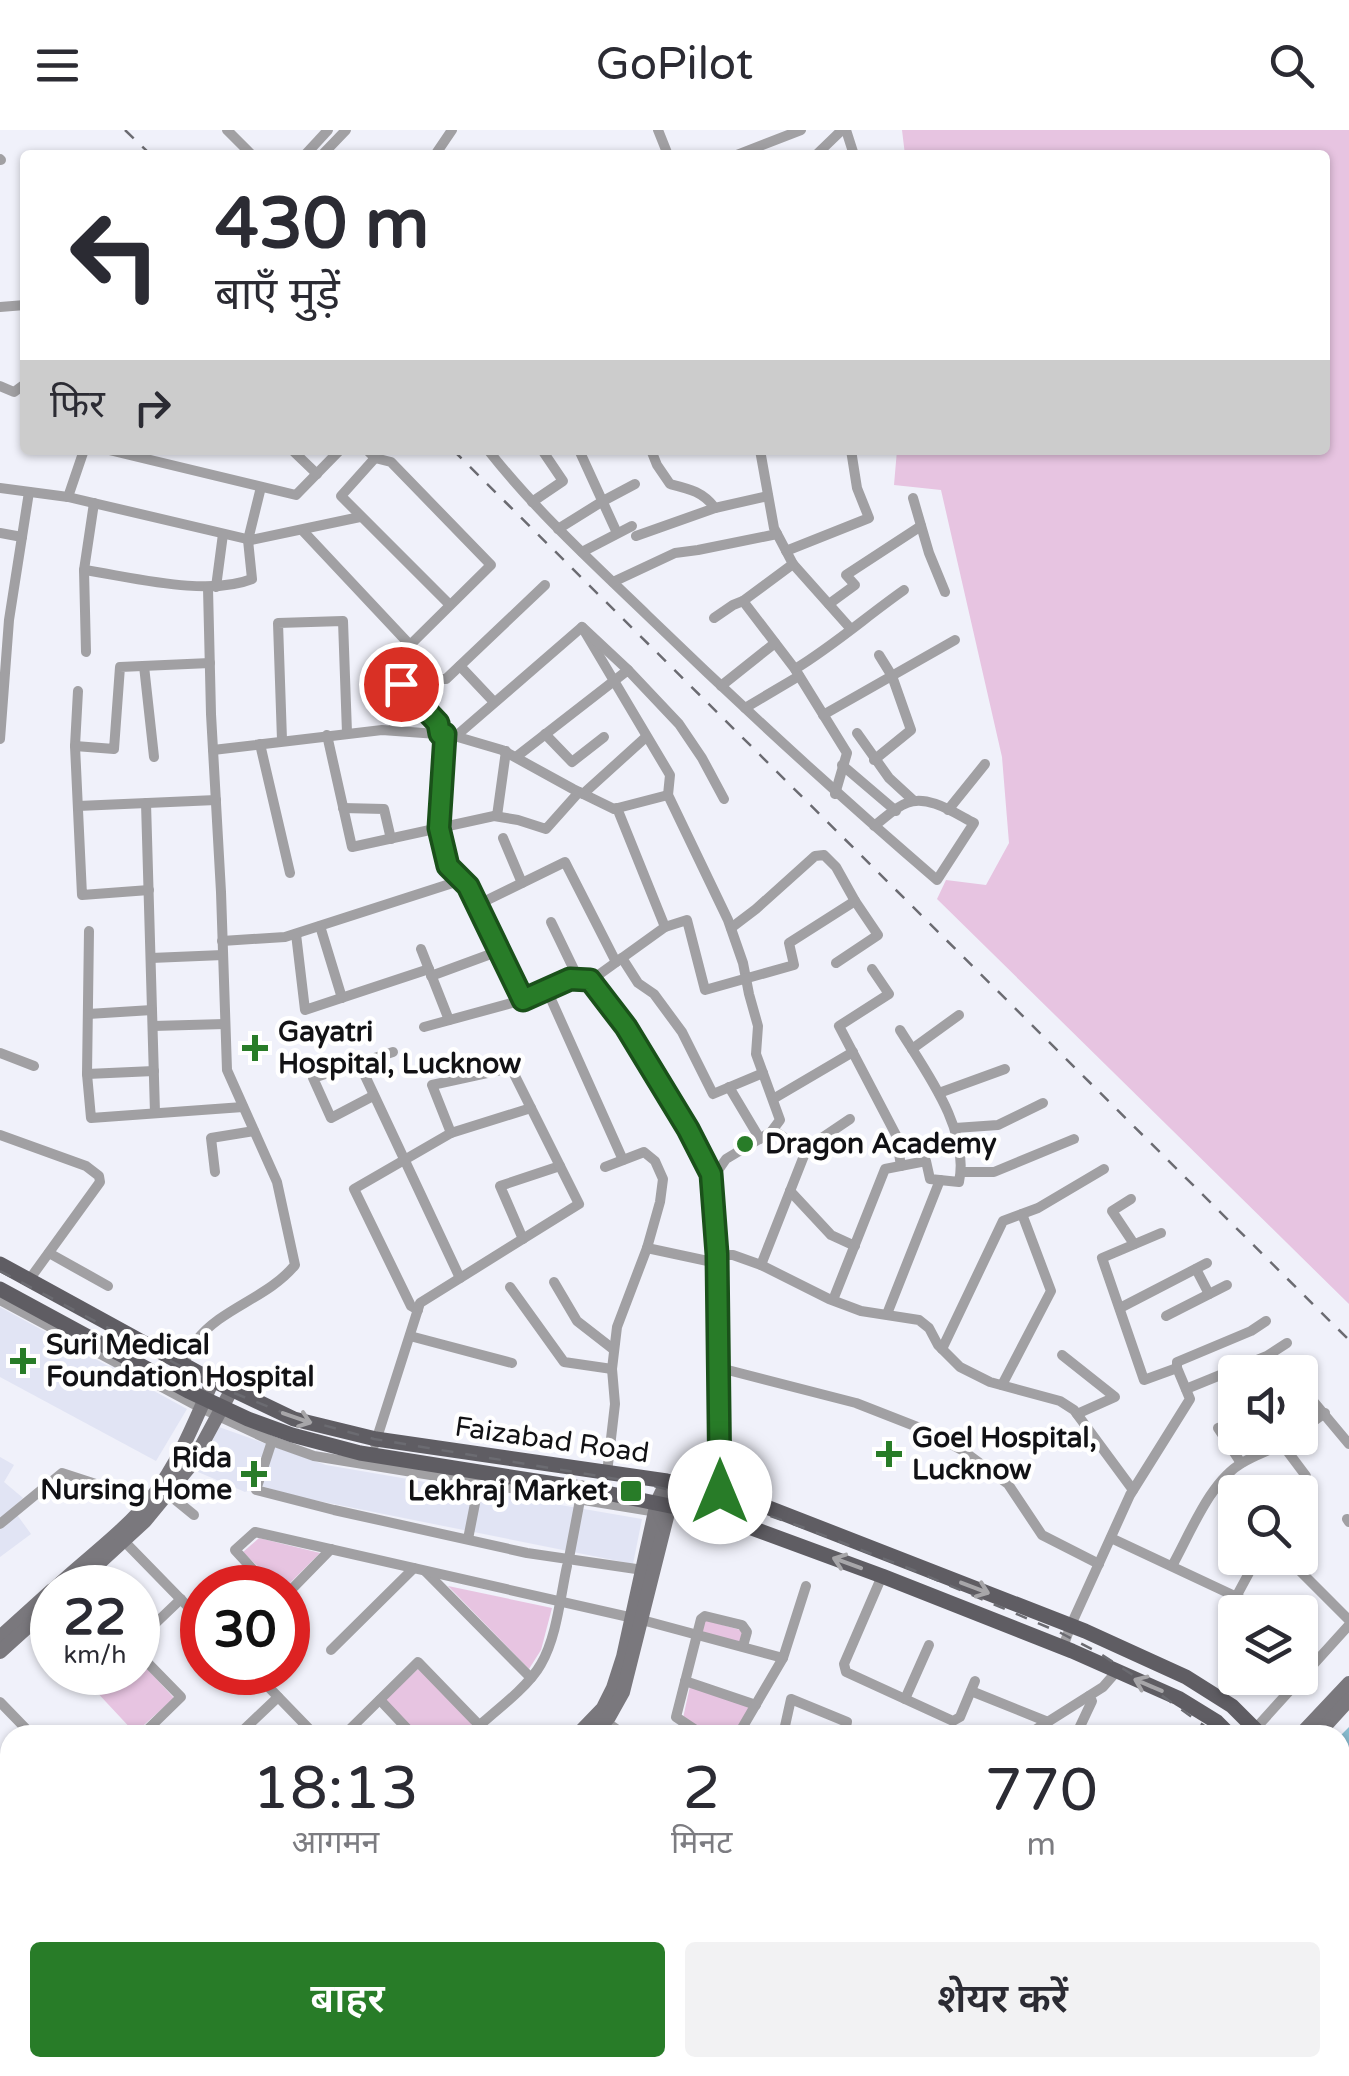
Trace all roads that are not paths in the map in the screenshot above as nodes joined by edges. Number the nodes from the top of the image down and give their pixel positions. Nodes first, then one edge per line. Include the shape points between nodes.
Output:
1 (227, 130) edge
2 (328, 130) edge
3 (346, 130) edge
4 (801, 130) edge
5 (844, 130) edge
6 (247, 150) edge
7 (309, 150) edge
8 (327, 150) edge
9 (750, 150) edge
10 (822, 150) edge
11 (82, 455) edge
12 (130, 455) edge
13 (297, 455) edge
14 (335, 455) edge
15 (370, 455) edge
16 (374, 455) edge
17 (492, 455) edge
18 (546, 455) edge
19 (580, 455) edge
20 (653, 455) edge
21 (761, 455) edge
22 (852, 455) edge
23 (317, 474) junction
24 (635, 484) dead end
25 (262, 487) junction
26 (0, 488) edge
27 (29, 492) junction
28 (768, 496) junction
29 (68, 497) junction
30 (913, 498) dead end
31 (602, 500) junction
32 (532, 502) junction
33 (94, 504) junction
34 (715, 508) junction
35 (360, 517) junction
36 (921, 526) junction
37 (558, 529) junction
38 (303, 531) junction
39 (618, 533) junction
40 (0, 534) edge
41 (223, 534) junction
42 (777, 534) junction
43 (22, 537) junction
44 (248, 540) junction
45 (786, 551) junction
46 (582, 552) junction
47 (792, 564) junction
48 (84, 570) junction
49 (613, 582) junction
50 (545, 585) dead end
51 (212, 588) junction
52 (904, 590) dead end
53 (945, 592) dead end
54 (743, 602) junction
55 (450, 604) junction
56 (829, 604) junction
57 (5, 609) edge
58 (714, 618) dead end
59 (582, 626) junction
60 (850, 628) junction
61 (955, 640) dead end
62 (775, 643) junction
63 (410, 645) junction
64 (86, 652) dead end
65 (880, 655) dead end
66 (210, 662) junction
67 (144, 666) junction
68 (460, 666) junction
69 (385, 669) dead end
70 (628, 670) junction
71 (797, 673) junction
72 (892, 676) junction
73 (438, 679) junction
74 (614, 681) junction
75 (721, 686) junction
76 (78, 691) dead end
77 (2, 697) edge
78 (417, 700) junction
79 (494, 702) junction
80 (744, 708) junction
81 (823, 715) junction
82 (392, 730) junction
83 (347, 733) junction
84 (856, 733) dead end
85 (544, 734) junction
86 (327, 735) junction
87 (447, 735) junction
88 (604, 737) dead end
89 (646, 737) junction
90 (0, 739) edge
91 (282, 740) junction
92 (260, 744) junction
93 (75, 746) junction
94 (213, 750) junction
95 (511, 754) junction
96 (154, 757) dead end
97 (874, 760) junction
98 (985, 764) dead end
99 (842, 766) junction
100 (581, 793) junction
101 (836, 794) junction
102 (668, 795) junction
103 (724, 798) dead end
104 (216, 800) junction
105 (914, 802) junction
106 (146, 803) junction
107 (78, 806) junction
108 (343, 808) junction
109 (618, 808) junction
110 (896, 810) junction
111 (948, 810) junction
112 (496, 816) junction
113 (874, 826) junction
114 (439, 828) junction
115 (502, 838) dead end
116 (391, 839) junction
117 (290, 873) dead end
118 (462, 880) junction
119 (522, 883) junction
120 (149, 890) junction
121 (855, 901) junction
122 (477, 905) junction
123 (550, 922) dead end
124 (320, 926) junction
125 (666, 927) junction
126 (731, 928) junction
127 (90, 931) dead end
128 (296, 934) junction
129 (222, 942) junction
130 (421, 950) dead end
131 (499, 950) junction
132 (223, 955) junction
133 (151, 958) junction
134 (619, 960) junction
135 (836, 963) dead end
136 (872, 969) dead end
137 (430, 973) junction
138 (746, 979) junction
139 (585, 980) junction
140 (546, 988) junction
141 (342, 998) junction
142 (523, 1000) junction
143 (152, 1010) junction
144 (88, 1014) junction
145 (959, 1016) dead end
146 (449, 1020) junction
147 (225, 1024) junction
148 (153, 1026) junction
149 (424, 1027) dead end
150 (900, 1030) dead end
151 (912, 1049) junction
152 (393, 1052) dead end
153 (852, 1052) junction
154 (0, 1053) edge
155 (358, 1063) junction
156 (34, 1066) dead end
157 (1005, 1069) dead end
158 (154, 1070) junction
159 (763, 1072) junction
160 (87, 1074) junction
161 (729, 1087) junction
162 (939, 1093) junction
163 (373, 1096) junction
164 (773, 1099) junction
165 (1043, 1103) dead end
166 (243, 1107) junction
167 (531, 1108) junction
168 (156, 1113) junction
169 (850, 1119) dead end
170 (955, 1128) junction
171 (773, 1130) junction
172 (254, 1131) junction
173 (451, 1133) junction
174 (0, 1135) edge
175 (760, 1139) junction
176 (1074, 1139) dead end
177 (806, 1148) junction
178 (406, 1159) junction
179 (624, 1160) junction
180 (560, 1166) junction
181 (901, 1166) junction
182 (605, 1167) dead end
183 (1104, 1169) dead end
184 (214, 1172) dead end
185 (961, 1172) junction
186 (711, 1179) junction
187 (940, 1180) junction
188 (790, 1191) junction
189 (1131, 1199) dead end
190 (1022, 1214) junction
191 (1161, 1233) dead end
192 (522, 1239) junction
193 (1134, 1244) junction
194 (855, 1246) junction
195 (646, 1248) junction
196 (49, 1253) junction
197 (717, 1259) junction
198 (0, 1264) edge
199 (761, 1265) junction
200 (460, 1278) junction
201 (29, 1280) junction
202 (554, 1282) dead end
203 (1227, 1285) dead end
204 (108, 1286) dead end
205 (510, 1286) dead end
206 (0, 1289) edge
207 (1210, 1294) junction
208 (0, 1300) edge
209 (833, 1300) junction
210 (1120, 1308) junction
211 (418, 1310) junction
212 (888, 1314) junction
213 (1166, 1316) dead end
214 (1266, 1321) dead end
215 (410, 1336) junction
216 (1287, 1343) dead end
217 (613, 1349) junction
218 (942, 1349) junction
219 (1062, 1355) dead end
220 (512, 1363) dead end
221 (184, 1364) junction
222 (612, 1368) junction
223 (720, 1368) junction
224 (1177, 1368) junction
225 (213, 1380) junction
226 (175, 1383) junction
227 (1002, 1385) junction
228 (232, 1389) junction
229 (1186, 1389) junction
230 (203, 1404) junction
231 (1318, 1406) edge
232 (220, 1412) junction
233 (1325, 1413) junction
234 (1077, 1414) junction
235 (1318, 1418) edge
236 (272, 1442) junction
237 (1349, 1444) edge
238 (374, 1447) junction
239 (1234, 1455) edge
240 (1258, 1455) edge
241 (1240, 1464) junction
242 (607, 1474) junction
243 (667, 1482) junction
244 (479, 1483) junction
245 (1134, 1490) junction
246 (720, 1492) junction
247 (168, 1493) junction
248 (580, 1500) junction
249 (148, 1501) junction
250 (662, 1508) junction
251 (194, 1515) dead end
252 (0, 1524) edge
253 (120, 1536) junction
254 (1111, 1538) junction
255 (468, 1540) junction
256 (331, 1549) junction
257 (568, 1562) junction
258 (1099, 1564) junction
259 (84, 1565) edge
260 (93, 1565) edge
261 (249, 1565) edge
262 (1172, 1566) junction
263 (419, 1569) junction
264 (310, 1570) edge
265 (643, 1570) junction
266 (1303, 1575) edge
267 (882, 1576) junction
268 (806, 1586) dead end
269 (1234, 1595) edge
270 (180, 1598) edge
271 (180, 1600) edge
272 (559, 1601) junction
273 (30, 1611) edge
274 (160, 1619) edge
275 (637, 1619) junction
276 (1349, 1623) edge
277 (30, 1625) edge
278 (1070, 1625) junction
279 (696, 1634) junction
280 (0, 1638) edge
281 (928, 1644) dead end
282 (743, 1646) junction
283 (1063, 1647) junction
284 (330, 1650) dead end
285 (0, 1652) edge
286 (783, 1658) junction
287 (1318, 1659) edge
288 (1117, 1671) junction
289 (160, 1676) edge
290 (531, 1678) junction
291 (685, 1681) junction
292 (1349, 1684) edge
293 (1287, 1695) edge
294 (1089, 1696) junction
295 (278, 1697) joint
296 (906, 1698) junction
297 (380, 1700) junction
298 (1349, 1700) edge
299 (0, 1702) edge
300 (756, 1705) junction
301 (601, 1718) junction
302 (1048, 1722) junction
303 (22, 1725) edge
304 (152, 1725) edge
305 (249, 1725) edge
306 (305, 1725) edge
307 (354, 1725) edge
308 (404, 1725) edge
309 (479, 1725) joint
310 (591, 1725) edge
311 (598, 1725) edge
312 (611, 1725) edge
313 (688, 1725) edge
314 (744, 1725) edge
315 (785, 1725) edge
316 (846, 1725) edge
317 (1043, 1725) edge
318 (1082, 1725) edge
319 (1220, 1725) edge
320 (1249, 1725) edge
321 (1263, 1725) edge
322 (1310, 1725) edge
323 (1326, 1725) edge

1 - 6 street
2 - 7 street
3 - 8 street
4 - 9 street
5 - 10 street
11 - 29 street
12 - 25 street
13 - 23 street
14 - 23 street
15 - 35 street via 341,496
16 - 55 street via 391,462 491,564
17 - 32 street
18 - 32 street via 563,480
19 - 31 street
20 - 34 street via 670,484 697,491
21 - 28 street
22 - 45 street via 869,518
23 - 25 street via 296,496
24 - 31 street
25 - 44 street
26 - 27 street
27 - 29 street
27 - 43 street
28 - 34 street
28 - 42 street
29 - 33 street
30 - 36 street
31 - 37 street
31 - 39 street
32 - 37 street
33 - 41 street
33 - 48 street
34 - 39 street
35 - 38 street
35 - 55 street
36 - 53 street
36 - 56 street via 846,575 855,585
37 - 46 street
38 - 44 street
38 - 63 street
39 - 46 street
40 - 43 street
41 - 44 street
41 - 51 street
42 - 45 street
42 - 49 street via 675,552
43 - 57 street
44 - 51 street via 252,579
45 - 47 street
46 - 49 street
47 - 54 street
47 - 56 street
48 - 51 street
48 - 64 street
49 - 75 street
50 - 68 street
51 - 66 street
52 - 60 street
54 - 58 street
54 - 62 street
55 - 63 street
56 - 60 street
57 - 77 street
59 - 70 street
59 - 74 street
59 - 79 street
60 - 71 street
61 - 72 street
62 - 71 street
62 - 75 street
63 - 73 street
65 - 72 street
66 - 67 street
66 - 94 street
67 - 93 street via 120,667 114,749
67 - 96 street
68 - 73 street
68 - 79 street
69 - 78 street
70 - 74 street
70 - 103 street via 679,724
71 - 80 street
71 - 81 street
72 - 81 street
72 - 97 street via 911,730
73 - 78 street
74 - 85 street
74 - 89 street
75 - 80 street
76 - 93 street
77 - 90 street
78 - 82 street
78 - 87 street
79 - 87 street
80 - 101 street
81 - 99 street via 846,753
82 - 83 street
82 - 87 street
83 - 86 street
83 - 91 street via 343,621 278,623
84 - 97 street
85 - 88 street via 572,762
85 - 95 street
86 - 91 street
86 - 108 street
87 - 95 street
87 - 114 street
89 - 100 street
89 - 102 street via 670,775
91 - 92 street
92 - 94 street
92 - 117 street
93 - 107 street
94 - 104 street
95 - 100 street
95 - 112 street
97 - 105 street
98 - 111 street
99 - 101 street
99 - 110 street
100 - 109 street
100 - 112 street via 546,829
101 - 113 street
102 - 109 street
102 - 126 street
104 - 106 street
104 - 129 street
105 - 110 street
105 - 111 street
106 - 107 street
106 - 120 street
107 - 120 street via 82,894
108 - 116 street via 384,809
108 - 116 street via 352,848
109 - 125 street
110 - 113 street
111 - 113 street via 974,823 937,880
112 - 114 street
114 - 116 street
114 - 118 street via 448,866
115 - 119 street
118 - 122 street
118 - 124 street
119 - 122 street
119 - 134 street via 565,862
120 - 133 street
121 - 126 street via 836,867 824,855 815,856
121 - 135 street via 878,935
121 - 138 street via 788,943 794,965
122 - 131 street
123 - 139 street
124 - 128 street
124 - 141 street
125 - 134 street
125 - 138 street via 687,920 704,990
126 - 138 street
127 - 144 street
128 - 129 street
128 - 141 street via 305,1010
129 - 132 street
130 - 137 street
131 - 137 street
131 - 142 street
132 - 133 street
132 - 147 street
133 - 143 street
134 - 139 street
134 - 161 street via 682,1032 712,1094
136 - 153 street via 889,994 838,1026
137 - 141 street
137 - 146 street
138 - 159 street
139 - 140 street
139 - 186 street via 626,1027
140 - 142 street
140 - 179 street
142 - 146 street
143 - 144 street
143 - 148 street
144 - 160 street
145 - 151 street
146 - 149 street
147 - 148 street
147 - 166 street via 226,1070
148 - 158 street
150 - 151 street
151 - 162 street
152 - 155 street
153 - 164 street
153 - 181 street via 896,1135
154 - 156 street
155 - 163 street
155 - 163 street via 312,1078 330,1118
157 - 162 street
158 - 160 street
158 - 168 street
159 - 161 street
159 - 164 street
160 - 168 street via 91,1118
161 - 175 street
162 - 170 street
163 - 178 street
164 - 171 street via 780,1120
165 - 170 street via 998,1125
166 - 168 street
166 - 172 street
167 - 173 street
167 - 173 street via 511,1068 432,1085
167 - 180 street
169 - 177 street
170 - 185 street
171 - 175 street
171 - 177 street
172 - 184 street via 210,1138
172 - 221 street via 277,1182 295,1265 196,1341
173 - 178 street
174 - 196 street via 99,1176
175 - 186 street via 726,1159
176 - 185 street via 994,1172
177 - 188 street
178 - 200 street
178 - 211 street via 354,1188
179 - 182 street
179 - 195 street via 644,1152 663,1179
180 - 192 street via 578,1204
180 - 192 street via 500,1186
181 - 187 street via 926,1161 930,1179
181 - 194 street via 885,1169
183 - 190 street
185 - 187 street via 959,1182
186 - 197 street
187 - 212 street
188 - 194 street via 831,1235
188 - 199 street
189 - 193 street via 1112,1211
190 - 218 street via 1002,1221
190 - 227 street via 1051,1291
191 - 193 street
192 - 200 street
193 - 210 street via 1102,1258
194 - 209 street
195 - 197 street
195 - 217 street
196 - 201 street
196 - 204 street
197 - 199 street via 733,1255
197 - 223 street
198 - 201 main road, Faizabad Road
199 - 209 street
200 - 211 street
201 - 221 main road, Faizabad Road
202 - 217 street via 577,1321
203 - 207 street
205 - 222 street via 564,1362
206 - 226 main road, Faizabad Road
207 - 210 street via 1202,1266
207 - 213 street
208 - 230 street
209 - 212 street
210 - 224 street via 1144,1380
211 - 215 street
212 - 218 street via 919,1320
214 - 224 street via 1177,1362
215 - 220 street
215 - 238 street
216 - 229 street
217 - 222 street
218 - 227 street via 960,1368
219 - 234 street via 1115,1397
221 - 225 main road, Faizabad Road
221 - 226 street
222 - 242 street
223 - 246 street
223 - 258 street via 856,1403 925,1430 1008,1484 1042,1536
224 - 229 street
225 - 228 main road, Faizabad Road
225 - 230 street
226 - 230 main road, Faizabad Road
227 - 234 street via 1060,1401
228 - 232 street
228 -> 238 main road, Faizabad Road
229 - 245 street via 1190,1399
230 - 232 main road, Faizabad Road
230 - 249 street
231 - 233 street
232 - 236 street
232 - 238 main road, Faizabad Road via 292,1435
232 - 247 street
233 - 235 street
233 - 237 street
234 - 245 street
236 - 244 street via 314,1456
236 - 255 street via 256,1490
238 - 242 main road, Faizabad Road
238 - 250 main road, Faizabad Road
239 - 241 street
240 - 241 street
241 - 262 street via 1223,1478
242 - 243 main road, Faizabad Road
243 - 246 main road, Faizabad Road
243 - 250 street
244 - 248 street
244 - 255 street
245 - 254 street
246 -> 278 main road, Faizabad Road
247 - 251 street
247 - 253 street via 146,1521
248 - 250 street
248 - 257 street
249 - 252 street via 62,1472
249 - 253 street
250 - 265 street
267 -> 250 main road, Faizabad Road via 719,1516
250 - 275 street
253 - 259 street
253 - 260 street
253 - 270 street
254 - 258 street
254 - 262 street
255 - 257 street
256 - 261 street via 256,1532 235,1550
256 - 263 street
256 - 264 street
257 - 265 street
257 - 272 street
258 - 278 street
262 - 269 street
263 - 272 street
263 - 284 street
263 - 290 street
265 - 275 street
266 - 276 street
267 - 283 main road, Faizabad Road
267 - 296 street via 843,1669
268 - 286 street
271 - 274 street
272 - 275 street
272 - 290 street via 542,1663
273 - 280 street
275 - 279 street
275 - 301 street via 623,1692
276 - 287 street
277 - 285 street
278 - 283 street
278 - 320 main road, Faizabad Road via 1186,1676
279 - 282 street
279 - 282 street via 705,1616 742,1625
279 - 291 street
281 - 296 street
282 - 286 street
283 - 288 main road, Faizabad Road
286 - 300 street
288 - 294 street
319 -> 288 main road, Faizabad Road
289 - 304 street via 181,1697
290 - 309 street
291 - 300 street
291 - 313 street via 676,1717
292 - 322 street
293 - 321 street
294 - 302 street
294 - 318 street
295 - 305 street
295 - 306 street
296 - 302 street via 957,1721 973,1686
297 - 307 street
297 - 308 street
297 - 309 street via 418,1662
298 - 323 street
299 - 303 street
300 - 314 street
301 - 310 street
301 - 311 street
301 - 312 street
302 - 317 street
315 - 316 street via 791,1699

